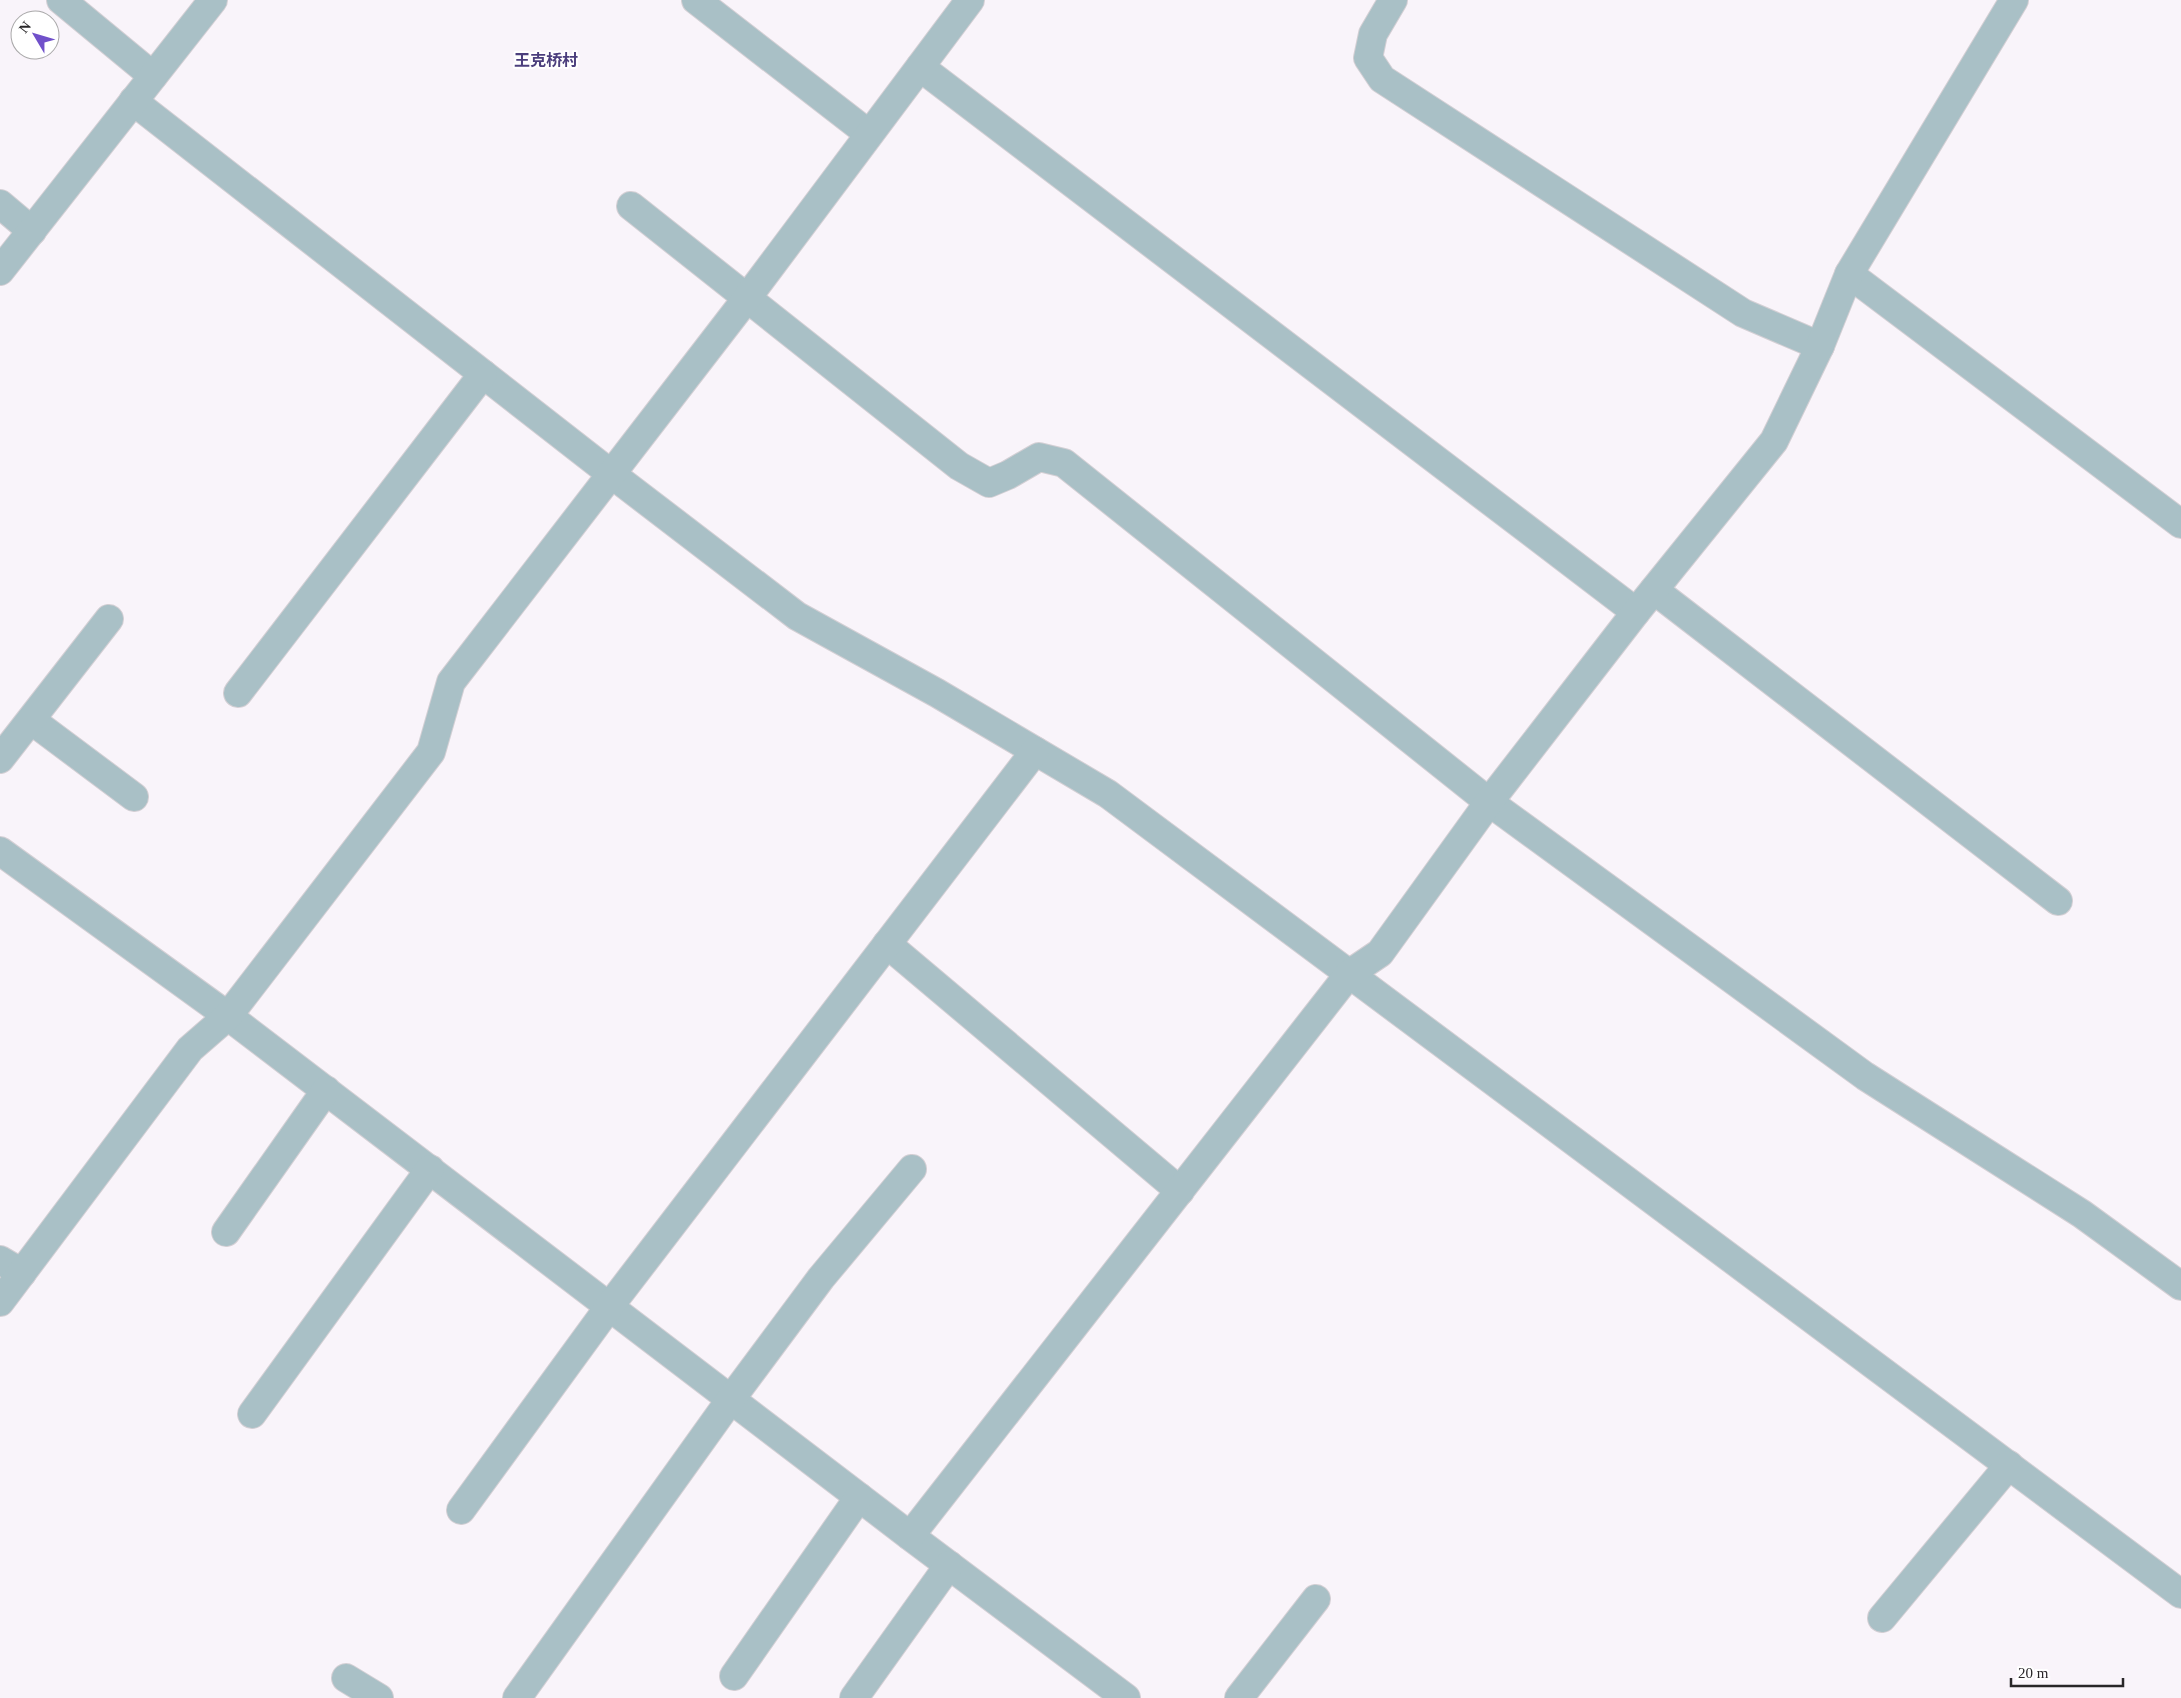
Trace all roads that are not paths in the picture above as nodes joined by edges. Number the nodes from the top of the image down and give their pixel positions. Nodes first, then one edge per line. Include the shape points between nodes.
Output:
1 (61, 0) edge
2 (213, 0) edge
3 (696, 0) edge
4 (970, 0) edge
5 (1393, 0) edge
6 (2014, 0) edge
7 (920, 67) junction
8 (153, 76) junction
9 (133, 101) junction
10 (870, 134) junction
11 (0, 204) edge
12 (630, 206) dead end
13 (32, 231) junction
14 (0, 271) edge
15 (1850, 274) junction
16 (747, 298) junction
17 (1820, 346) junction
18 (483, 374) junction
19 (610, 473) junction
20 (2181, 524) edge
21 (1654, 590) junction
22 (1636, 612) junction
23 (109, 619) dead end
24 (238, 693) dead end
25 (30, 720) junction
26 (1035, 751) junction
27 (0, 759) edge
28 (134, 797) dead end
29 (1489, 802) junction
30 (0, 851) edge
31 (2058, 901) dead end
32 (887, 944) junction
33 (1349, 974) junction
34 (228, 1016) junction
35 (326, 1090) junction
36 (430, 1169) junction
37 (912, 1169) dead end
38 (1180, 1191) junction
39 (226, 1232) dead end
40 (11, 1267) edge
41 (2181, 1286) edge
42 (0, 1302) edge
43 (609, 1306) junction
44 (731, 1399) junction
45 (252, 1414) dead end
46 (2009, 1465) junction
47 (859, 1497) junction
48 (461, 1510) dead end
49 (910, 1536) junction
50 (949, 1565) junction
51 (2181, 1594) edge
52 (1316, 1599) dead end
53 (1882, 1618) dead end
54 (734, 1676) dead end
55 (346, 1678) dead end
56 (379, 1698) edge
57 (517, 1698) edge
58 (854, 1698) edge
59 (1126, 1698) edge
60 (1239, 1698) edge

1 - 8 street
2 - 8 street
3 - 10 street
4 - 7 street
5 - 17 street via 1373,34 1368,58 1382,79 1743,313
6 - 15 street
7 - 10 street
7 - 22 street
8 - 9 street
9 - 13 street
9 - 18 street
10 - 16 street
11 - 13 street
12 - 16 street
13 - 14 street
15 - 17 street
15 - 20 street
16 - 19 street
16 - 29 street via 959,466 989,483 1039,457 1064,463
17 - 21 street via 1774,441
18 - 19 street
18 - 24 street
19 - 26 street via 797,616
19 - 34 street via 451,682 431,752
21 - 22 street
21 - 31 street
22 - 29 street
23 - 25 street
25 - 27 street
25 - 28 street
26 - 32 street
26 - 33 street via 1108,794
29 - 33 street via 1380,953
29 - 41 street via 1865,1076 2082,1214
30 - 34 street
32 - 38 street
32 - 43 street
33 - 38 street
33 - 46 street
34 - 35 street
34 - 40 street via 190,1049
35 - 36 street
35 - 39 street
36 - 43 street
36 - 45 street
37 - 44 street via 821,1278
38 - 49 street
40 - 42 street
43 - 44 street
43 - 48 street
44 - 47 street
44 - 57 street
46 - 51 street
46 - 53 street
47 - 49 street
47 - 54 street
49 - 50 street
50 - 58 street
50 - 59 street
52 - 60 street
55 - 56 street

